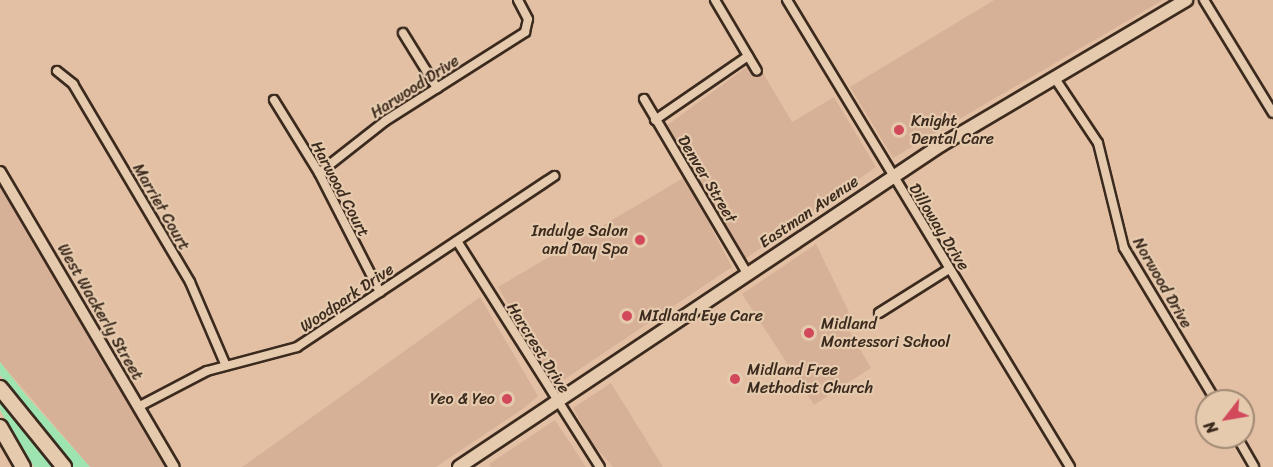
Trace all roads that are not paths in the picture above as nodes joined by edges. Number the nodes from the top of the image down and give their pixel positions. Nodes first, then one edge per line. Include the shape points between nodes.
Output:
1 (518, 0) edge
2 (715, 0) edge
3 (787, 0) edge
4 (1186, 0) edge
5 (1204, 0) edge
6 (404, 33) dead end
7 (748, 57) junction
8 (757, 70) dead end
9 (57, 71) dead end
10 (1054, 77) junction
11 (437, 88) junction
12 (274, 99) dead end
13 (644, 99) dead end
14 (1273, 113) edge
15 (655, 120) junction
16 (0, 172) edge
17 (319, 173) junction
18 (554, 176) dead end
19 (892, 177) junction
20 (457, 241) junction
21 (949, 269) junction
22 (747, 273) junction
23 (380, 292) junction
24 (879, 313) dead end
25 (226, 366) junction
26 (0, 388) edge
27 (1209, 389) edge
28 (555, 402) junction
29 (138, 407) junction
30 (0, 427) edge
31 (1244, 449) edge
32 (23, 467) edge
33 (63, 467) edge
34 (174, 467) edge
35 (459, 467) edge
36 (600, 467) edge
37 (1070, 467) edge
38 (1254, 467) edge

1 - 11 street, Harwood Drive via 527,27 519,37
2 - 7 street
3 - 19 street, Dilloway Drive
4 - 10 main road, Eastman Avenue
5 - 14 street
6 - 11 street
7 - 8 street
7 - 15 street
9 - 25 street, Marriet Court via 73,84 190,282
10 - 19 main road, Eastman Avenue
10 - 27 street, Norwood Drive via 1098,143 1124,248
11 - 17 street, Harwood Drive
12 - 17 street, Harwood Court
13 - 15 street, Denver Street
15 - 22 street, Denver Street
16 - 29 street, West Wackerly Street
17 - 23 street, Harwood Court
18 - 20 street, Woodpark Drive
19 - 21 street, Dilloway Drive
19 - 22 main road, Eastman Avenue
20 - 23 street, Woodpark Drive
20 - 28 street, Harcrest Drive
21 - 24 street
21 - 37 street, Dilloway Drive
22 - 28 main road, Eastman Avenue
23 - 25 street, Woodpark Drive via 297,347
25 - 29 street, Woodpark Drive via 186,380
26 - 33 highway
28 - 35 main road, Eastman Avenue
28 - 36 street, Harcrest Drive
29 - 34 street, West Wackerly Street
30 - 32 highway
31 - 38 street

